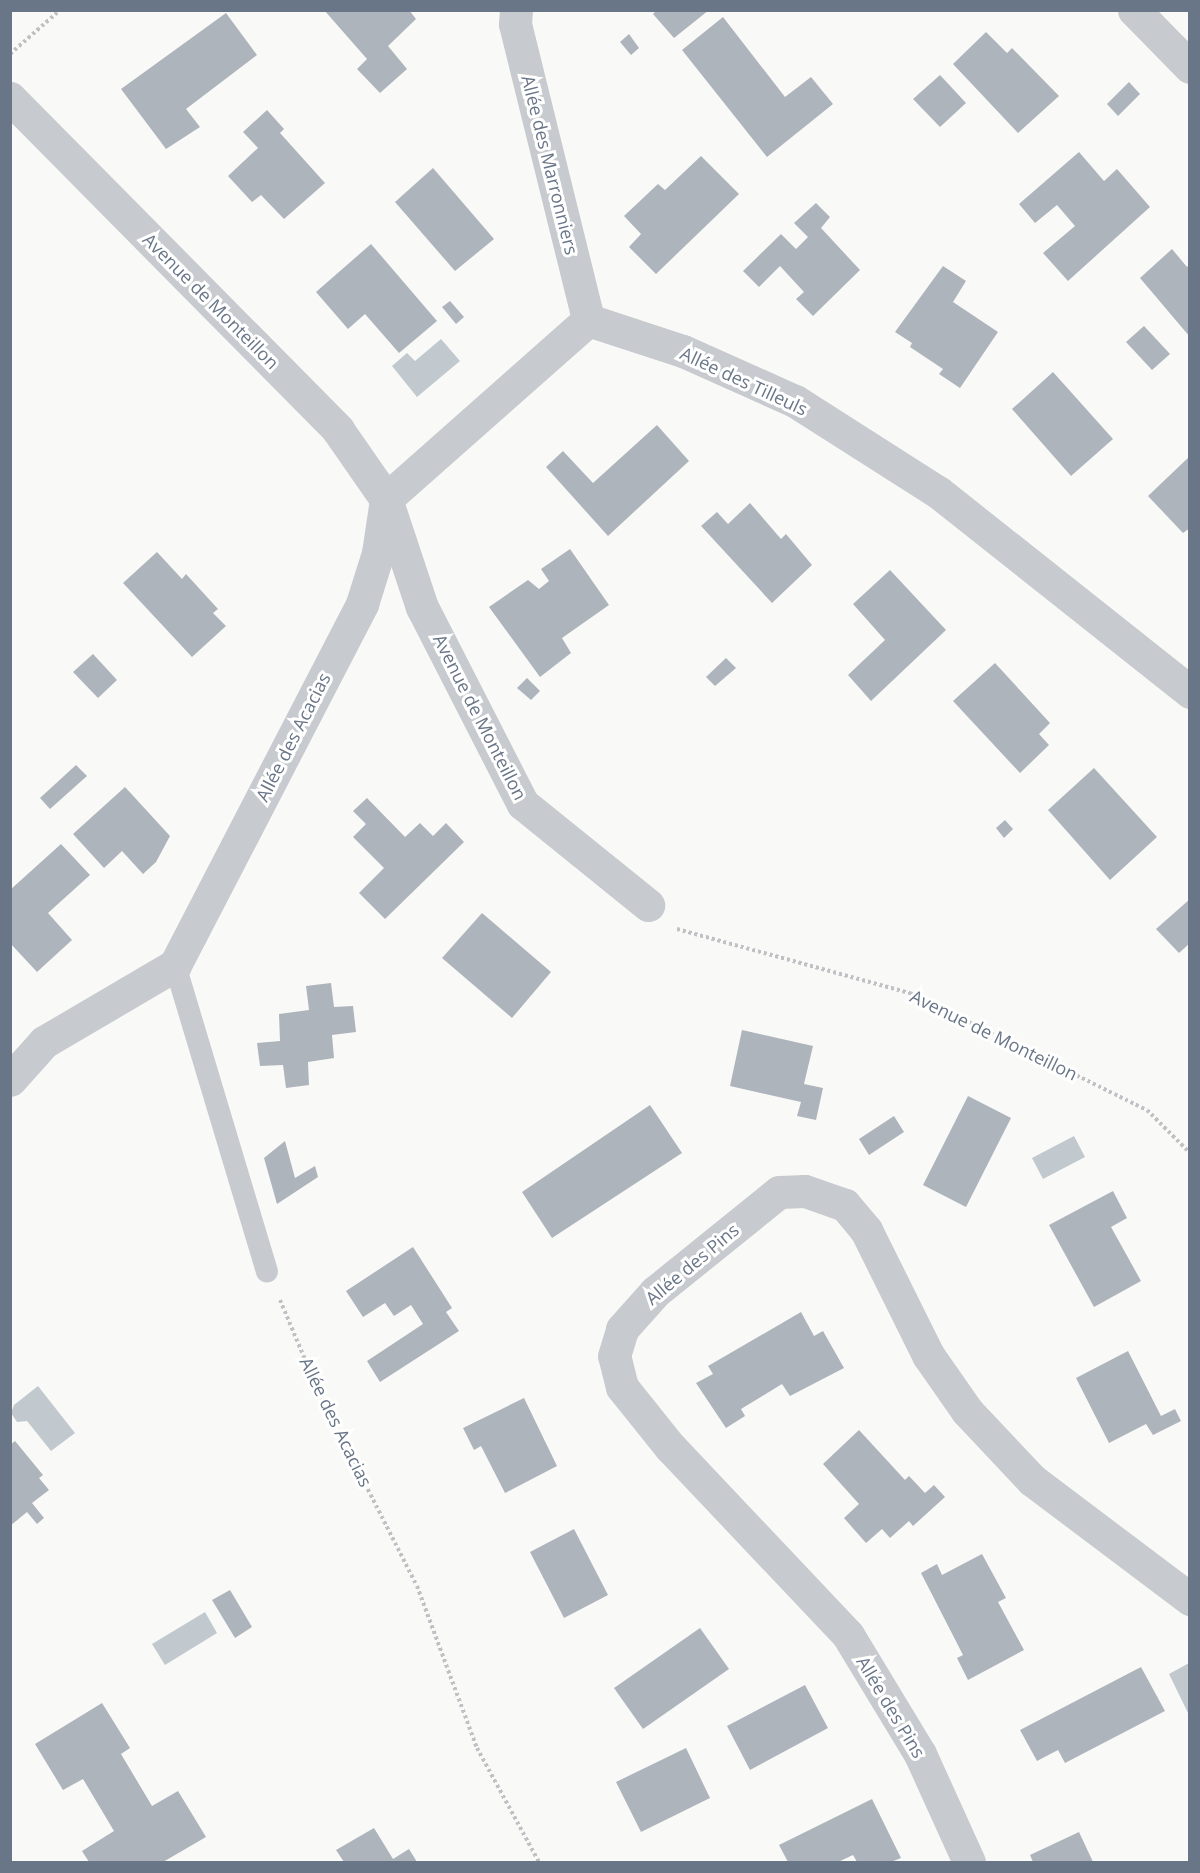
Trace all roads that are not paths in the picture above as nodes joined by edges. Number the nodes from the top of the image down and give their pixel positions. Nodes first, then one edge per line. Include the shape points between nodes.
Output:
1 (516, 10) edge
2 (1134, 10) edge
3 (1190, 67) edge
4 (10, 98) edge
5 (588, 320) junction
6 (386, 499) junction
7 (1190, 692) edge
8 (648, 905) road end
9 (175, 965) junction
10 (10, 1080) edge
11 (267, 1271) road end
12 (1190, 1599) edge
13 (969, 1863) edge

1 - 5 street, Allée des Marronniers via 515,24
2 - 3 street
4 - 6 street, Avenue de Monteillon via 338,430
5 - 6 street
5 - 7 street, Allée des Tilleuls via 683,351 795,401 938,492
6 - 8 street, Avenue de Monteillon via 422,607 523,804
6 - 9 street, Allée des Acacias via 378,553 362,604
9 - 10 street via 44,1042
9 - 11 lane
12 - 13 street, Allée des Pins via 1032,1480 967,1411 928,1355 866,1230 845,1205 805,1191 779,1192 655,1292 622,1329 614,1356 622,1387 670,1447 848,1635 920,1754

